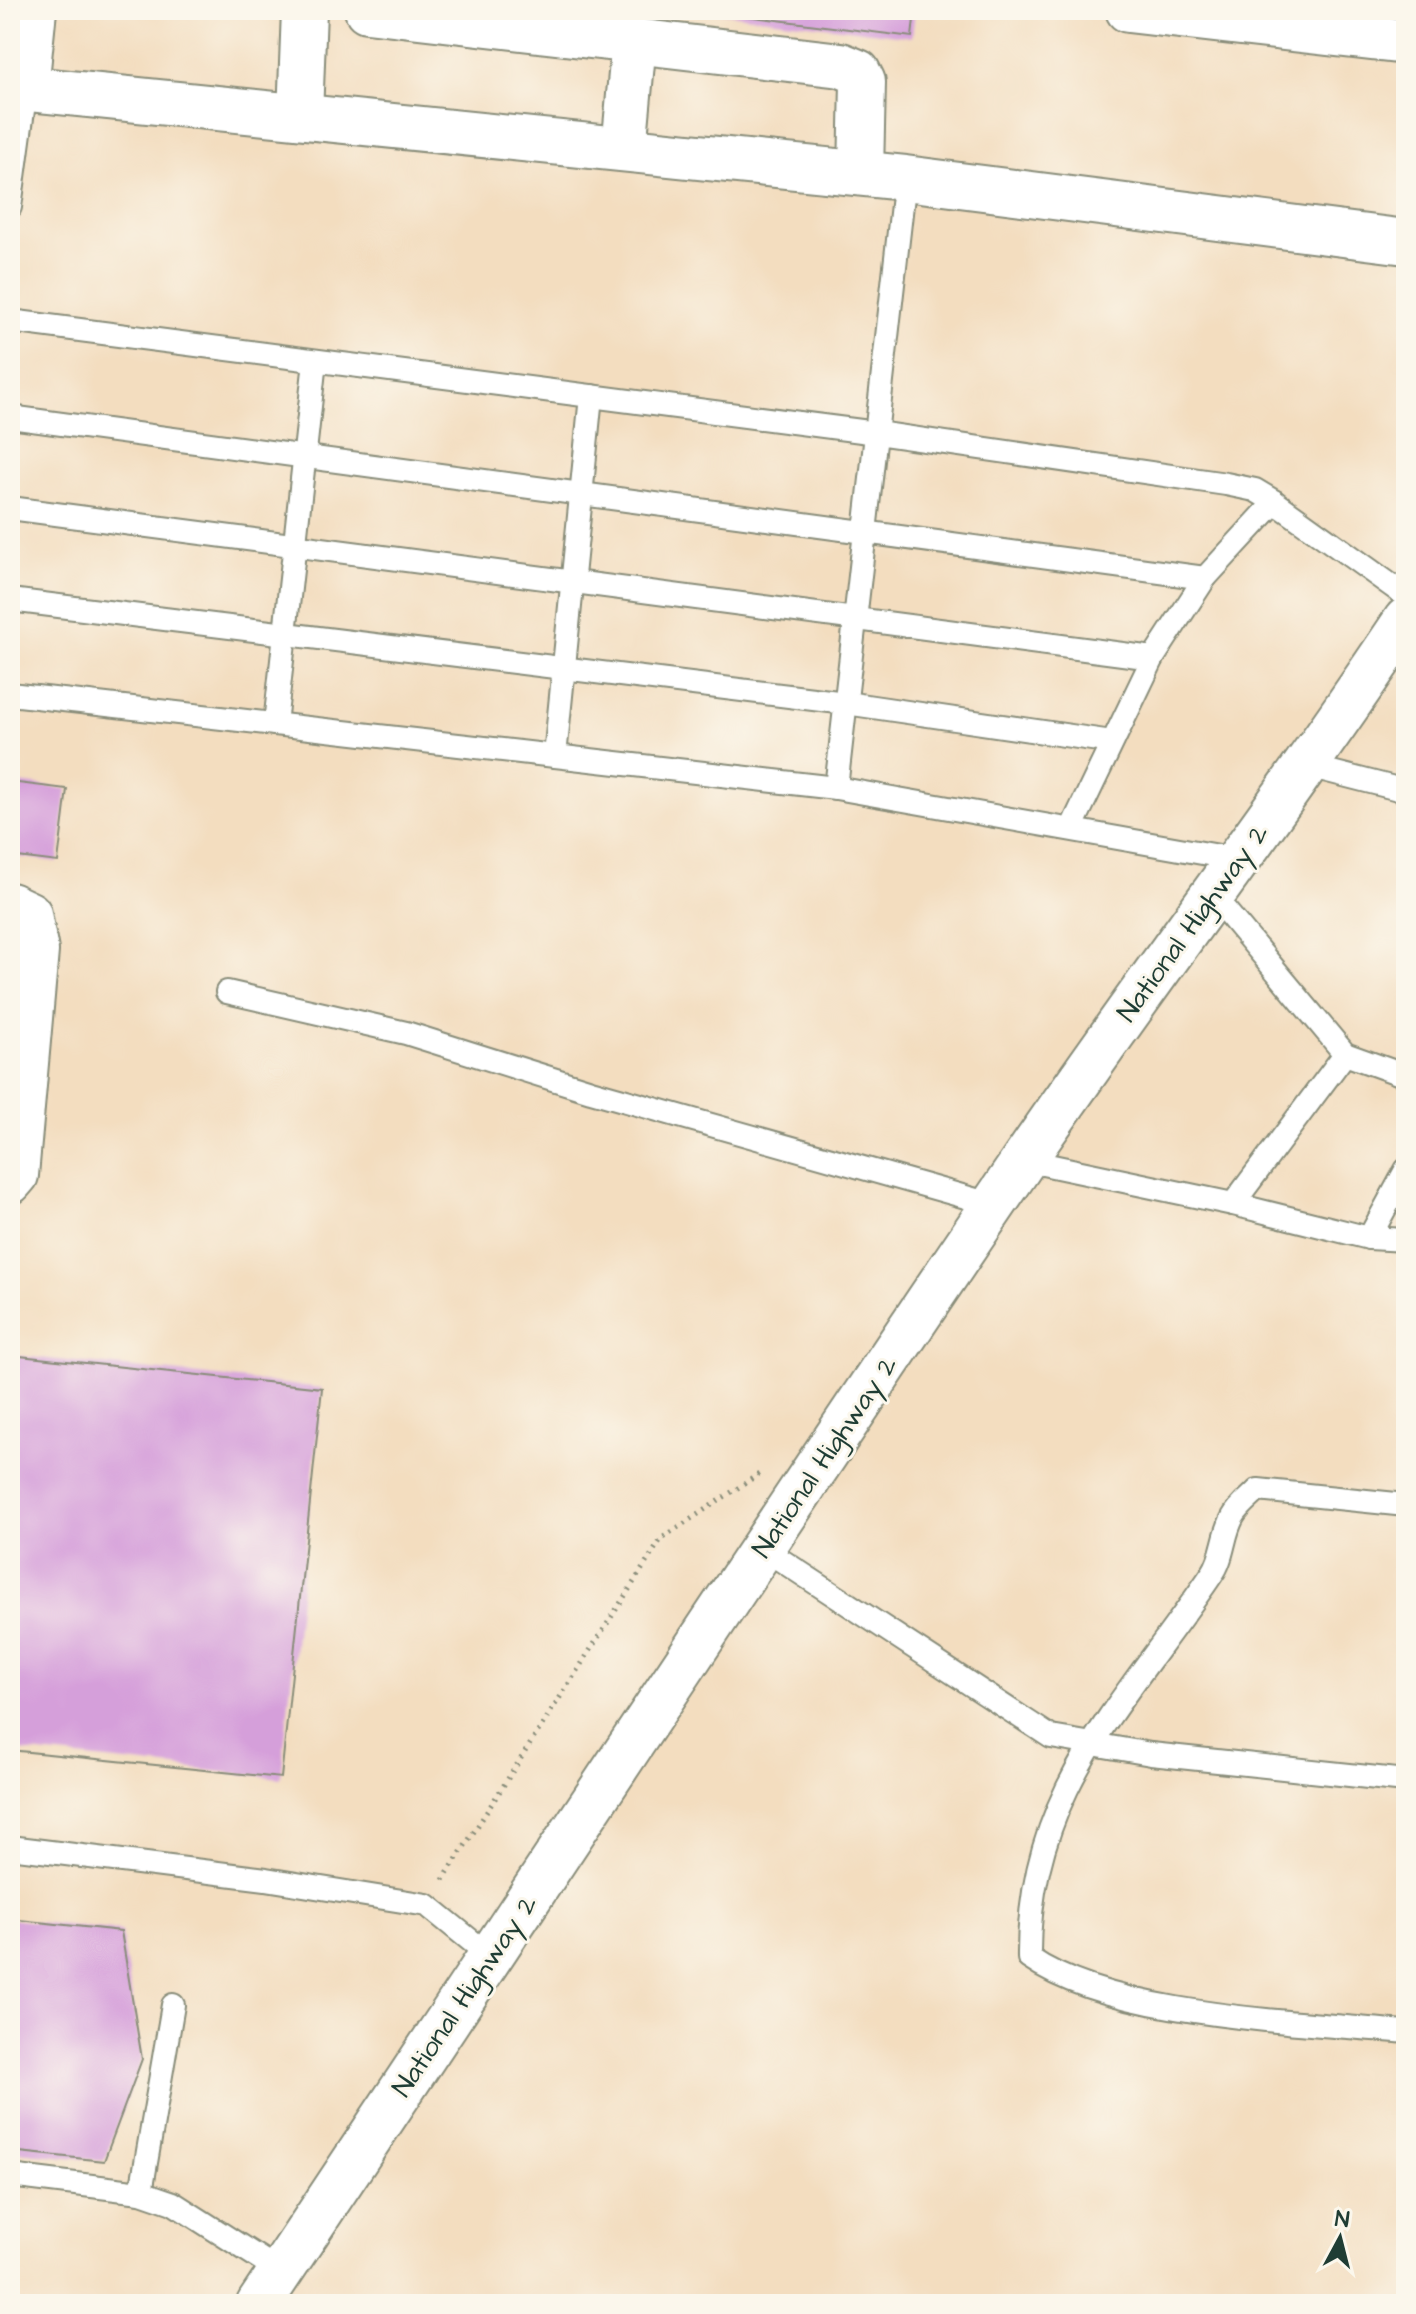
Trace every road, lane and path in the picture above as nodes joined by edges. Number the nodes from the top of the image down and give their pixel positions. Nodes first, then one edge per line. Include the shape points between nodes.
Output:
1 (34, 10) edge
2 (304, 10) edge
3 (367, 10) edge
4 (1128, 10) edge
5 (634, 41) junction
6 (1406, 42) edge
7 (18, 87) edge
8 (300, 116) junction
9 (624, 149) junction
10 (861, 173) junction
11 (905, 178) junction
12 (10, 207) edge
13 (1406, 242) edge
14 (10, 321) edge
15 (315, 361) junction
16 (591, 396) junction
17 (10, 417) edge
18 (877, 433) junction
19 (305, 456) junction
20 (581, 492) junction
21 (1275, 502) junction
22 (10, 508) edge
23 (865, 529) junction
24 (295, 545) junction
25 (1205, 578) junction
26 (572, 580) junction
27 (1406, 596) edge
28 (10, 600) edge
29 (855, 616) junction
30 (1406, 620) edge
31 (285, 636) junction
32 (1153, 658) junction
33 (564, 671) junction
34 (10, 694) edge
35 (846, 703) junction
36 (275, 724) junction
37 (1112, 742) junction
38 (555, 756) junction
39 (1308, 766) junction
40 (836, 788) junction
41 (1406, 791) edge
42 (1071, 829) junction
43 (1224, 877) junction
44 (10, 905) edge
45 (23, 949) edge
46 (227, 992) dead end
47 (1345, 1054) junction
48 (1406, 1076) edge
49 (1024, 1160) junction
50 (1406, 1170) edge
51 (10, 1182) edge
52 (1233, 1204) junction
53 (994, 1205) junction
54 (1369, 1238) junction
55 (1406, 1240) edge
56 (765, 1470) dead end
57 (1406, 1505) edge
58 (764, 1549) junction
59 (1091, 1744) junction
60 (1406, 1781) edge
61 (10, 1847) edge
62 (427, 1905) junction
63 (491, 1957) junction
64 (173, 2005) dead end
65 (1406, 2032) edge
66 (10, 2176) edge
67 (141, 2192) junction
68 (270, 2288) edge

1 - 7 main road
2 - 8 main road
3 - 5 main road
4 - 6 main road
5 - 9 main road
5 - 10 main road via 841,65 858,72 864,96
7 - 8 main road
7 - 12 lane
8 - 9 main road
9 - 10 main road
10 - 11 main road
11 - 13 main road
11 - 18 lane
14 - 15 lane
15 - 16 lane
15 - 19 lane
16 - 18 lane
16 - 20 lane
17 - 19 lane
18 - 21 lane via 1226,484 1255,490
18 - 23 lane
19 - 20 lane
19 - 24 lane
20 - 23 lane
20 - 26 lane
21 - 25 lane
21 - 27 lane
22 - 24 lane
23 - 25 lane
23 - 29 lane
24 - 26 lane
24 - 31 lane
25 - 32 lane
26 - 29 lane
26 - 33 lane
28 - 31 lane
29 - 32 lane
29 - 35 lane
30 - 39 main road, National Highway 2
31 - 33 lane
31 - 36 lane
32 - 37 lane
33 - 35 lane
33 - 38 lane
34 - 36 lane
35 - 37 lane
35 - 40 lane
36 - 38 lane
37 - 42 lane
38 - 40 lane
39 - 41 lane
39 - 43 main road, National Highway 2
40 - 42 lane
42 - 43 lane
43 - 47 lane
43 - 49 main road, National Highway 2
44 - 45 main road via 29,914
45 - 51 main road via 16,1175
46 - 53 lane via 406,1033
47 - 48 lane
47 - 52 lane
49 - 52 lane
49 - 53 main road, National Highway 2
50 - 54 lane
52 - 54 lane
53 - 58 main road, National Highway 2
54 - 55 lane
56 - 62 path via 662,1538
57 - 59 lane via 1258,1490 1233,1516 1215,1571
58 - 59 lane via 1051,1737
58 - 63 main road, National Highway 2
59 - 60 lane
59 - 65 lane via 1060,1801 1038,1859 1029,1958 1054,1975 1211,2013
61 - 62 lane
62 - 63 lane
63 - 68 main road, National Highway 2
64 - 67 lane
66 - 67 lane
67 - 68 lane via 173,2203

